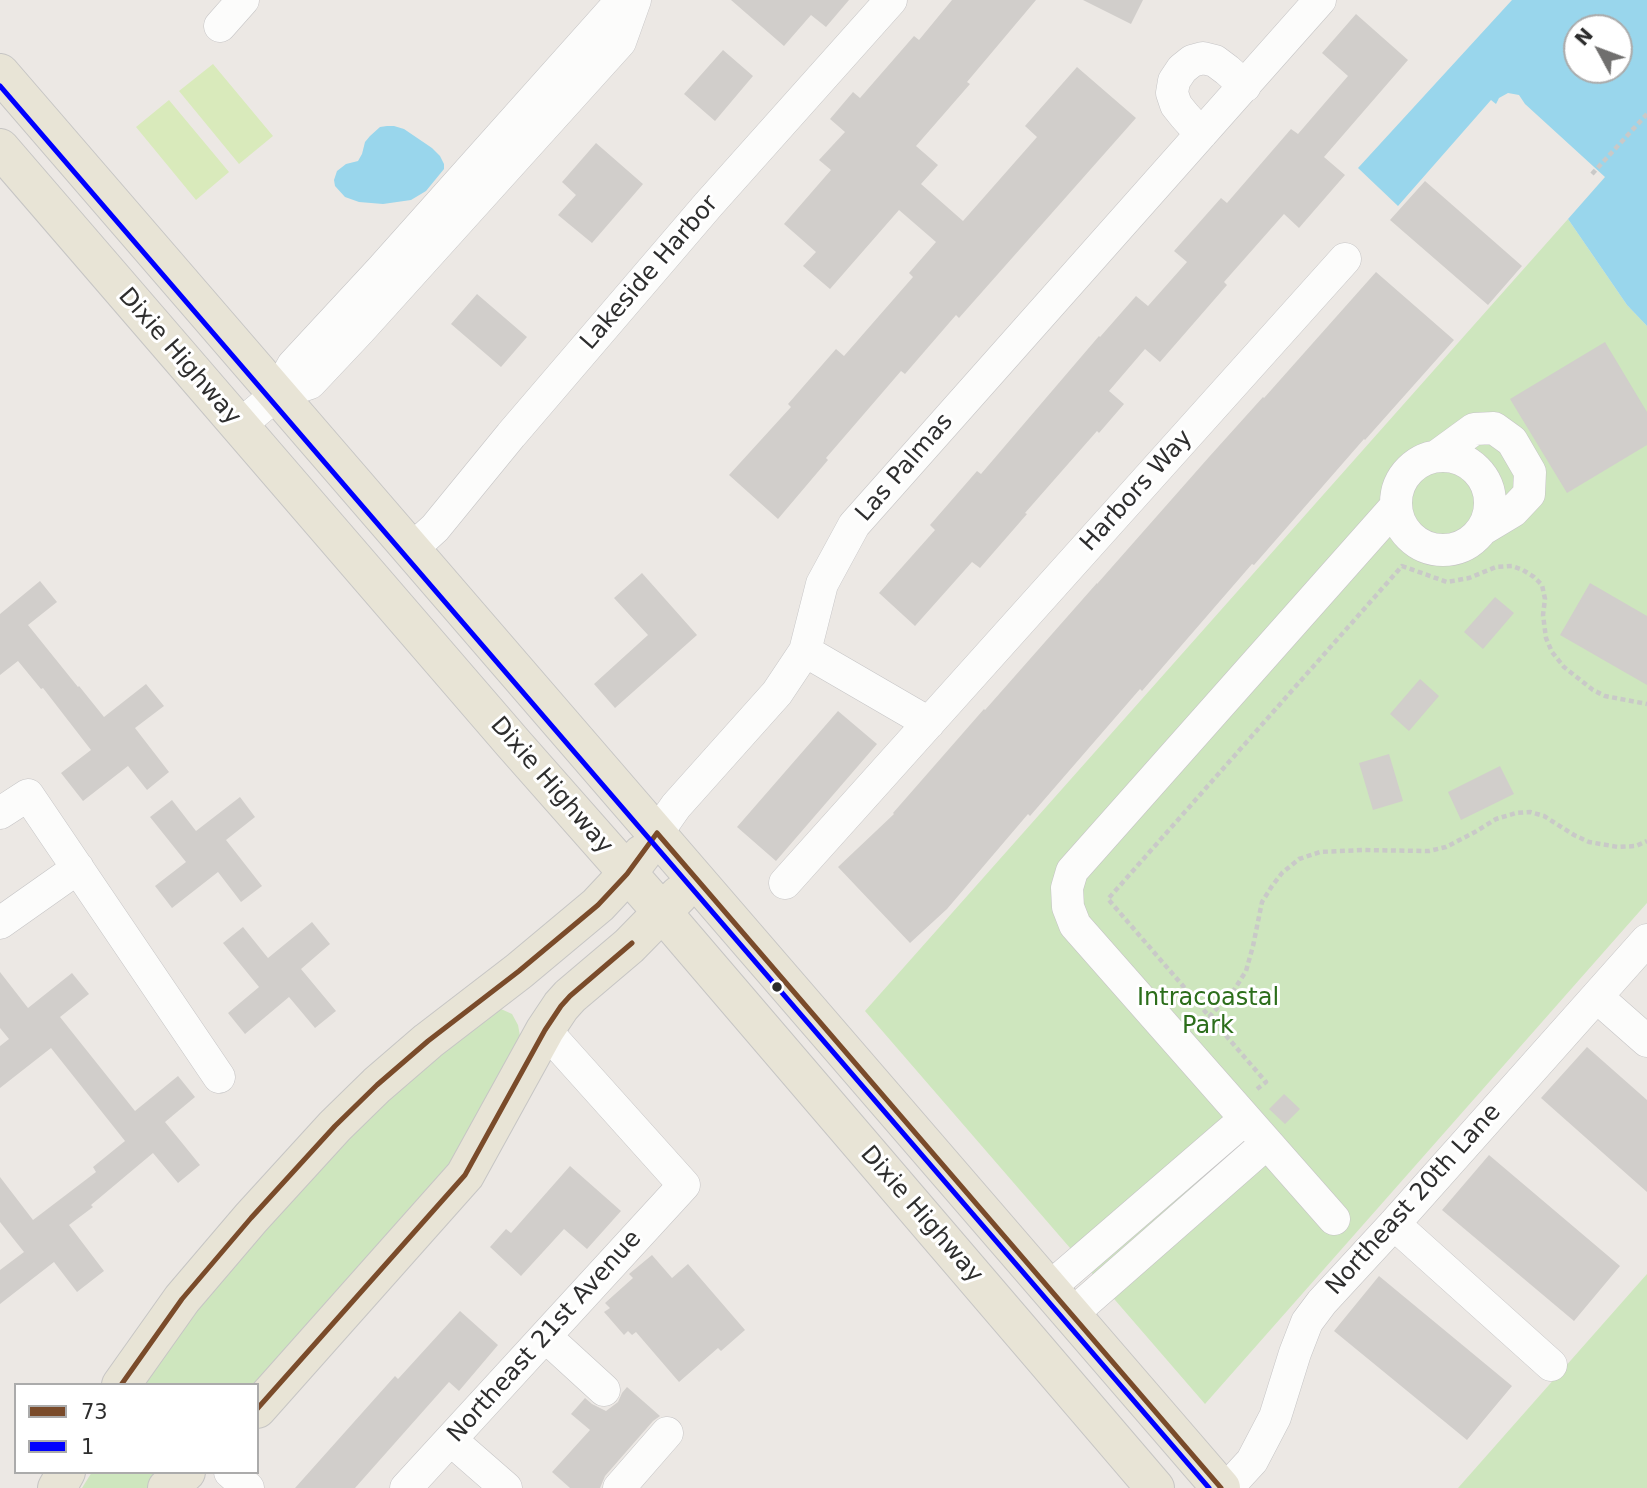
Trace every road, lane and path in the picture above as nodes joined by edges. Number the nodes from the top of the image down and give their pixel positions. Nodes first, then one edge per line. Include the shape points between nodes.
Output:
1 (243, 0) edge
2 (622, 0) edge
3 (635, 0) edge
4 (891, 0) edge
5 (1320, 0) edge
6 (220, 26) dead end
7 (0, 73) edge
8 (1245, 86) junction
9 (1647, 114) edge
10 (1201, 134) junction
11 (0, 148) edge
12 (1592, 174) dead end
13 (1345, 259) dead end
14 (277, 394) junction
15 (239, 426) junction
16 (1437, 456) junction
17 (1396, 506) junction
18 (1483, 528) junction
19 (412, 549) junction
20 (804, 651) junction
21 (1647, 704) edge
22 (929, 723) junction
23 (0, 813) edge
24 (657, 833) junction
25 (1647, 841) edge
26 (78, 868) junction
27 (627, 874) junction
28 (695, 878) junction
29 (785, 883) dead end
30 (663, 913) junction
31 (0, 923) edge
32 (1647, 940) edge
33 (1597, 997) junction
34 (1209, 1017) junction
35 (545, 1030) junction
36 (1647, 1041) edge
37 (219, 1077) dead end
38 (1248, 1107) junction
39 (1267, 1143) junction
40 (1136, 1212) junction
41 (1334, 1219) dead end
42 (1394, 1224) junction
43 (1159, 1238) junction
44 (1060, 1301) junction
45 (546, 1337) junction
46 (1551, 1365) dead end
47 (122, 1383) edge
48 (604, 1390) dead end
49 (259, 1407) edge
50 (667, 1433) dead end
51 (452, 1440) junction
52 (184, 1474) edge
53 (232, 1474) edge
54 (167, 1488) edge
55 (248, 1488) edge
56 (406, 1488) edge
57 (506, 1488) edge
58 (619, 1488) edge
59 (1155, 1488) edge
60 (1221, 1488) edge
61 (1227, 1488) edge

1 - 6 street
2 - 14 street via 293,365
3 - 14 street via 620,42 379,309 310,383
4 - 19 street, Lakeside Harbor via 708,205 435,528
5 - 8 street, Las Palmas
7 - 14 main road, Dixie Highway
8 - 10 street, Las Palmas
8 - 10 street via 1215,61 1203,58 1182,69 1172,93 1176,105
9 - 12 path
10 - 20 street, Las Palmas via 854,524 822,584
11 - 15 main road, Dixie Highway
13 - 22 street, Harbors Way
14 - 15 street
14 - 19 main road, Dixie Highway
15 - 27 main road, Dixie Highway
16 - 17 street via 1424,459 1403,477
16 - 18 street via 1463,459 1483,477 1490,503
16 - 18 street via 1474,429 1494,428 1512,440 1530,472 1529,494 1513,511
17 - 18 street via 1412,539 1436,550 1462,546
17 - 38 street via 1072,870 1067,888 1075,925
19 - 24 main road, Dixie Highway
20 - 22 street
20 - 24 street, Las Palmas via 777,693
21 - 34 path via 1605,696 1564,667 1546,638 1542,585 1523,570 1496,567 1447,582 1402,566 1108,899
22 - 29 street, Harbors Way
23 - 26 street via 28,795
24 - 27 main road
24 - 28 main road, Dixie Highway
25 - 34 path via 1618,847 1589,842 1544,816 1516,813 1429,851 1362,849 1320,852 1299,859 1282,873 1262,902 1245,971
26 - 31 street
26 - 37 street
27 - 30 main road, Dixie Highway
27 - 47 main road via 598,905 428,1041 335,1126 182,1299
28 - 30 main road
28 - 44 main road, Dixie Highway
30 - 35 main road via 570,996
30 - 59 main road, Dixie Highway
32 - 33 street, Northeast 20th Lane
33 - 36 street
33 - 42 street, Northeast 20th Lane
34 - 38 path via 1266,1082
35 - 45 street, Northeast 21st Avenue via 684,1185
35 - 49 main road via 465,1175
38 - 39 street
38 - 40 street
39 - 41 street
39 - 43 street
40 - 43 street
40 - 44 street
42 - 46 street
42 - 61 street, Northeast 20th Lane via 1307,1322 1275,1417 1252,1461
43 - 44 street
44 - 60 main road, Dixie Highway
45 - 48 street
45 - 51 street, Northeast 21st Avenue
50 - 58 street
51 - 56 street, Northeast 21st Avenue
51 - 57 street
52 - 54 main road
53 - 55 street

